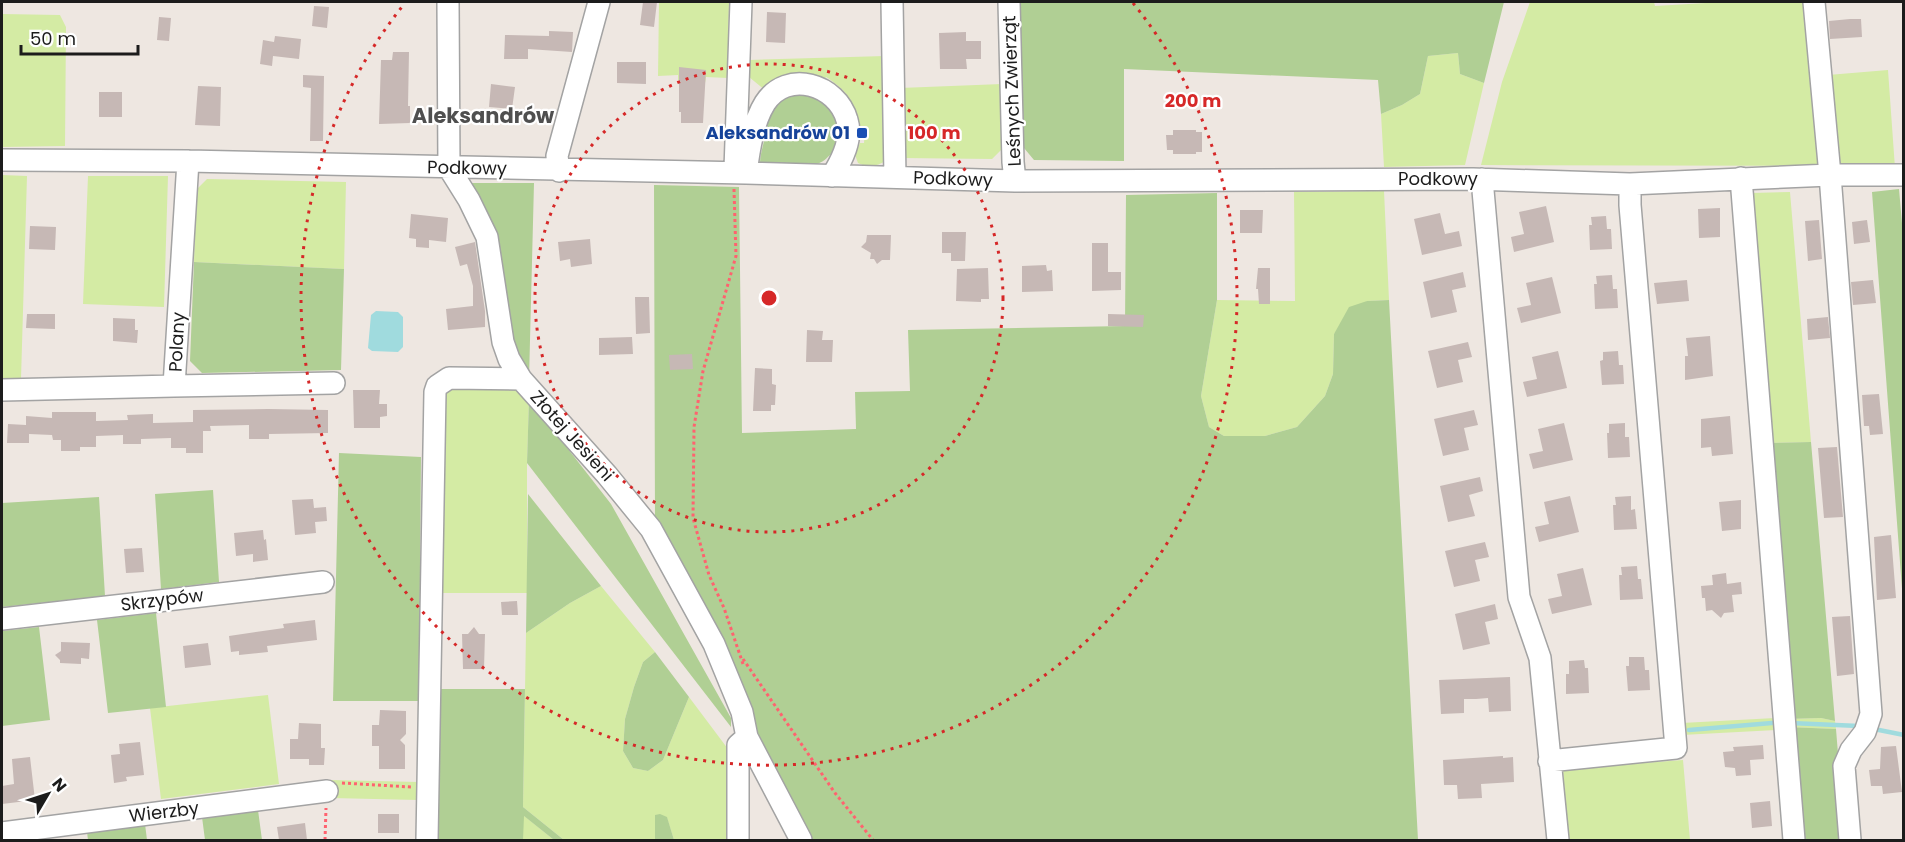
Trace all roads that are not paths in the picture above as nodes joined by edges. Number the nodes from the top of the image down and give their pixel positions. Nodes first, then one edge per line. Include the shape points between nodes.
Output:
1 (448, 2) edge
2 (598, 2) edge
3 (741, 2) edge
4 (892, 2) edge
5 (1009, 2) edge
6 (1814, 2) edge
7 (2, 160) edge
8 (188, 161) junction
9 (449, 168) junction
10 (559, 171) junction
11 (741, 173) junction
12 (1830, 175) junction
13 (1904, 175) edge
14 (832, 176) junction
15 (896, 177) junction
16 (1741, 178) junction
17 (1482, 179) junction
18 (1016, 181) junction
19 (1630, 184) junction
20 (521, 379) junction
21 (334, 383) dead end
22 (174, 386) junction
23 (2, 390) edge
24 (323, 582) dead end
25 (2, 619) edge
26 (747, 737) junction
27 (1549, 761) junction
28 (320, 792) road end
29 (2, 833) edge
30 (427, 840) edge
31 (738, 840) edge
32 (801, 840) edge
33 (1557, 840) edge
34 (1794, 840) edge
35 (1850, 840) edge

1 - 9 street
2 - 10 street via 557,156
3 - 11 street
4 - 15 street
5 - 18 street, Leśnych Zwierząt via 1012,162
6 - 12 street
7 - 8 street, Podkowy
8 - 9 street, Podkowy
8 - 22 street, Polany
9 - 10 street, Podkowy
9 - 20 street, Złotej Jesieni via 487,237 503,342
10 - 11 street, Podkowy
11 - 14 street, Podkowy
11 - 14 street via 765,102 783,87 803,84 830,94 848,121 848,142
12 - 13 street, Podkowy
12 - 16 street, Podkowy
12 - 35 street via 1871,714 1844,766
14 - 15 street, Podkowy
15 - 18 street, Podkowy
16 - 19 street, Podkowy
16 - 34 street
17 - 18 street, Podkowy
17 - 19 street, Podkowy
17 - 27 street via 1519,597 1540,657
19 - 27 street via 1676,748
20 - 26 street, Złotej Jesieni via 651,529 714,644 742,712
20 - 30 street via 448,378 435,392
21 - 22 street
22 - 23 street, Polany
24 - 25 street, Skrzypów
26 - 31 street via 738,745
26 - 32 street, Złotej Jesieni
27 - 33 street
28 - 29 street, Wierzby

